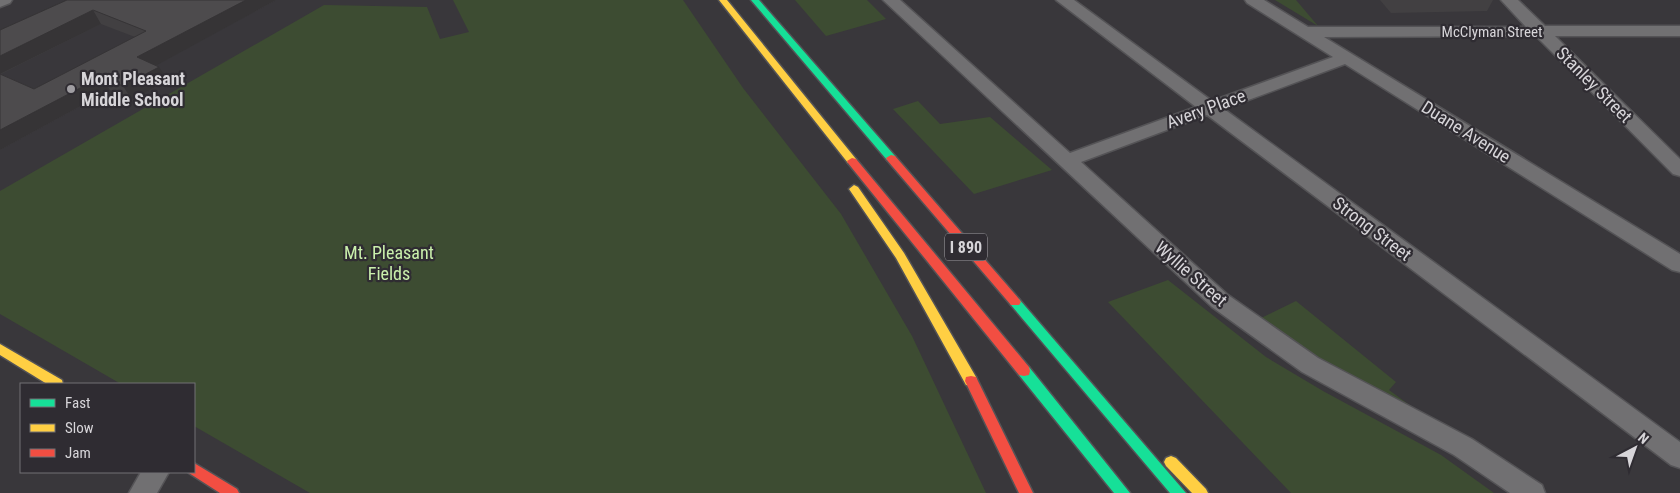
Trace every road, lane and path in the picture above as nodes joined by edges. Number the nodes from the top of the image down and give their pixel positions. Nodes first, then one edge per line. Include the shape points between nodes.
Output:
1 (4, 0) edge
2 (724, 0) edge
3 (755, 0) edge
4 (891, 0) edge
5 (1064, 0) edge
6 (1253, 0) edge
7 (1509, 0) edge
8 (0, 2) edge
9 (1680, 30) edge
10 (1305, 32) junction
11 (1540, 32) junction
12 (1346, 58) junction
13 (798, 95) junction
14 (1209, 108) junction
15 (835, 160) dead end
16 (1066, 161) junction
17 (1680, 170) edge
18 (844, 176) dead end
19 (977, 259) junction
20 (1680, 264) edge
21 (0, 349) edge
22 (55, 383) edge
23 (1133, 422) dead end
24 (1160, 450) dead end
25 (1680, 457) edge
26 (195, 471) edge
27 (155, 473) edge
28 (142, 493) edge
29 (232, 493) edge
30 (1026, 493) edge
31 (1123, 493) edge
32 (1179, 493) edge
33 (1201, 493) edge
34 (1532, 493) edge

1 - 8 street
2 - 13 main road, I 890
3 - 19 main road, I 890
4 - 16 street, Wyllie Street
5 - 14 street, Strong Street
6 - 10 street, Duane Avenue
7 - 11 street, Stanley Street
9 - 11 street, McClyman Street
10 - 11 street, McClyman Street
10 - 12 street, Duane Avenue
11 - 17 street, Stanley Street
12 - 14 street, Avery Place
12 - 20 street, Duane Avenue
13 - 15 main road
13 - 31 main road, I 890
14 - 16 street, Avery Place
14 - 25 street, Strong Street
16 - 34 street, Wyllie Street via 1220,301 1302,359 1463,447
18 - 30 main road via 900,256 963,364
19 - 23 main road
19 - 32 main road, I 890
21 - 22 main road
24 - 33 main road
26 - 29 main road
27 - 28 street

